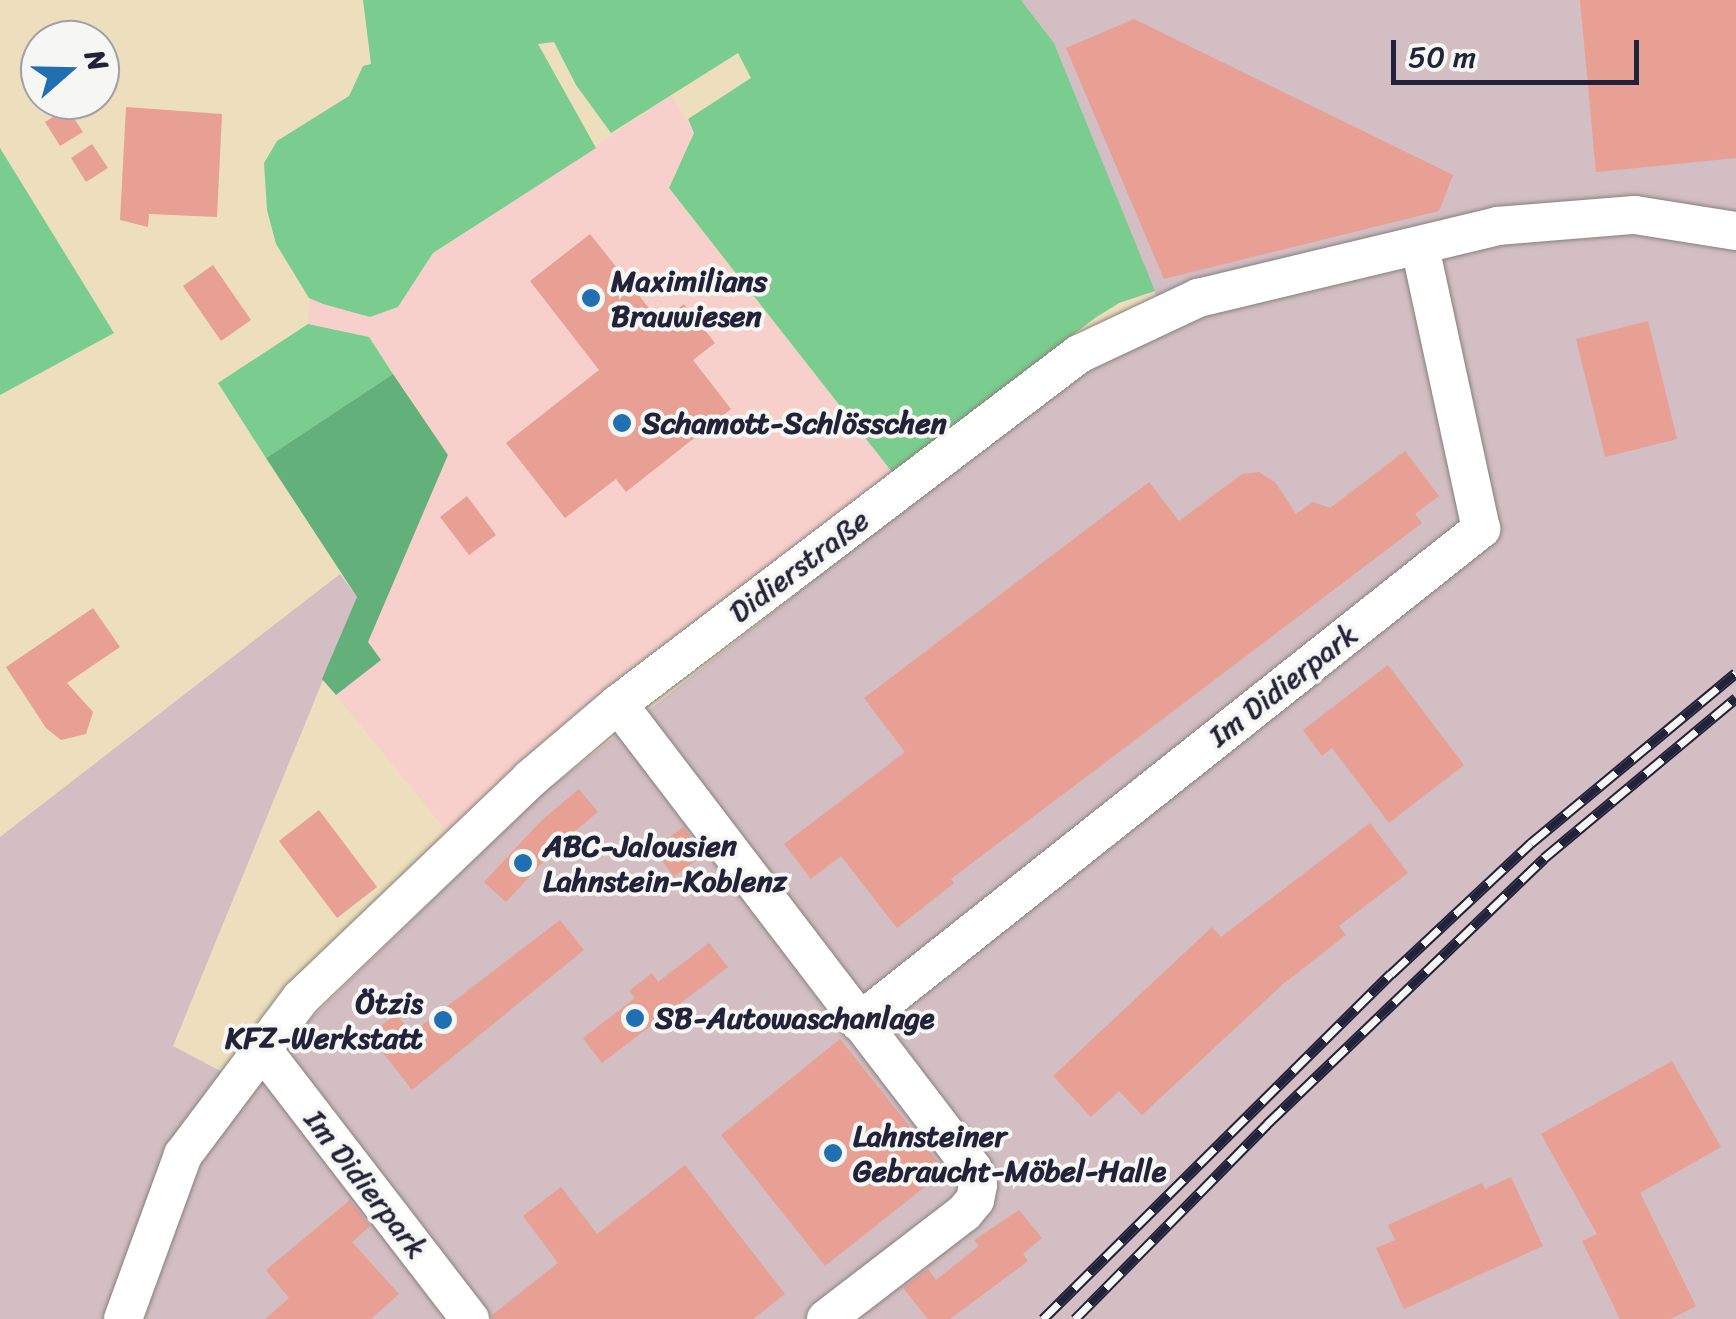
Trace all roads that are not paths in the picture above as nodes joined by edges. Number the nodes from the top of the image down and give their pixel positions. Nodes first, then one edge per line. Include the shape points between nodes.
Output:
1 (1736, 231) edge
2 (1420, 247) junction
3 (618, 704) junction
4 (859, 1022) junction
5 (262, 1050) junction
6 (123, 1319) edge
7 (470, 1319) edge
8 (826, 1319) edge

1 - 2 street, Didierstraße via 1635,215 1498,226
2 - 3 street, Didierstraße via 1198,298 1080,354
2 - 4 street, Im Didierpark via 1481,529
3 - 4 street
3 - 5 street, Didierstraße via 360,939 301,998
4 - 8 street via 973,1169 978,1185 964,1213
5 - 6 street, Didierstraße via 184,1155
5 - 7 street, Im Didierpark

